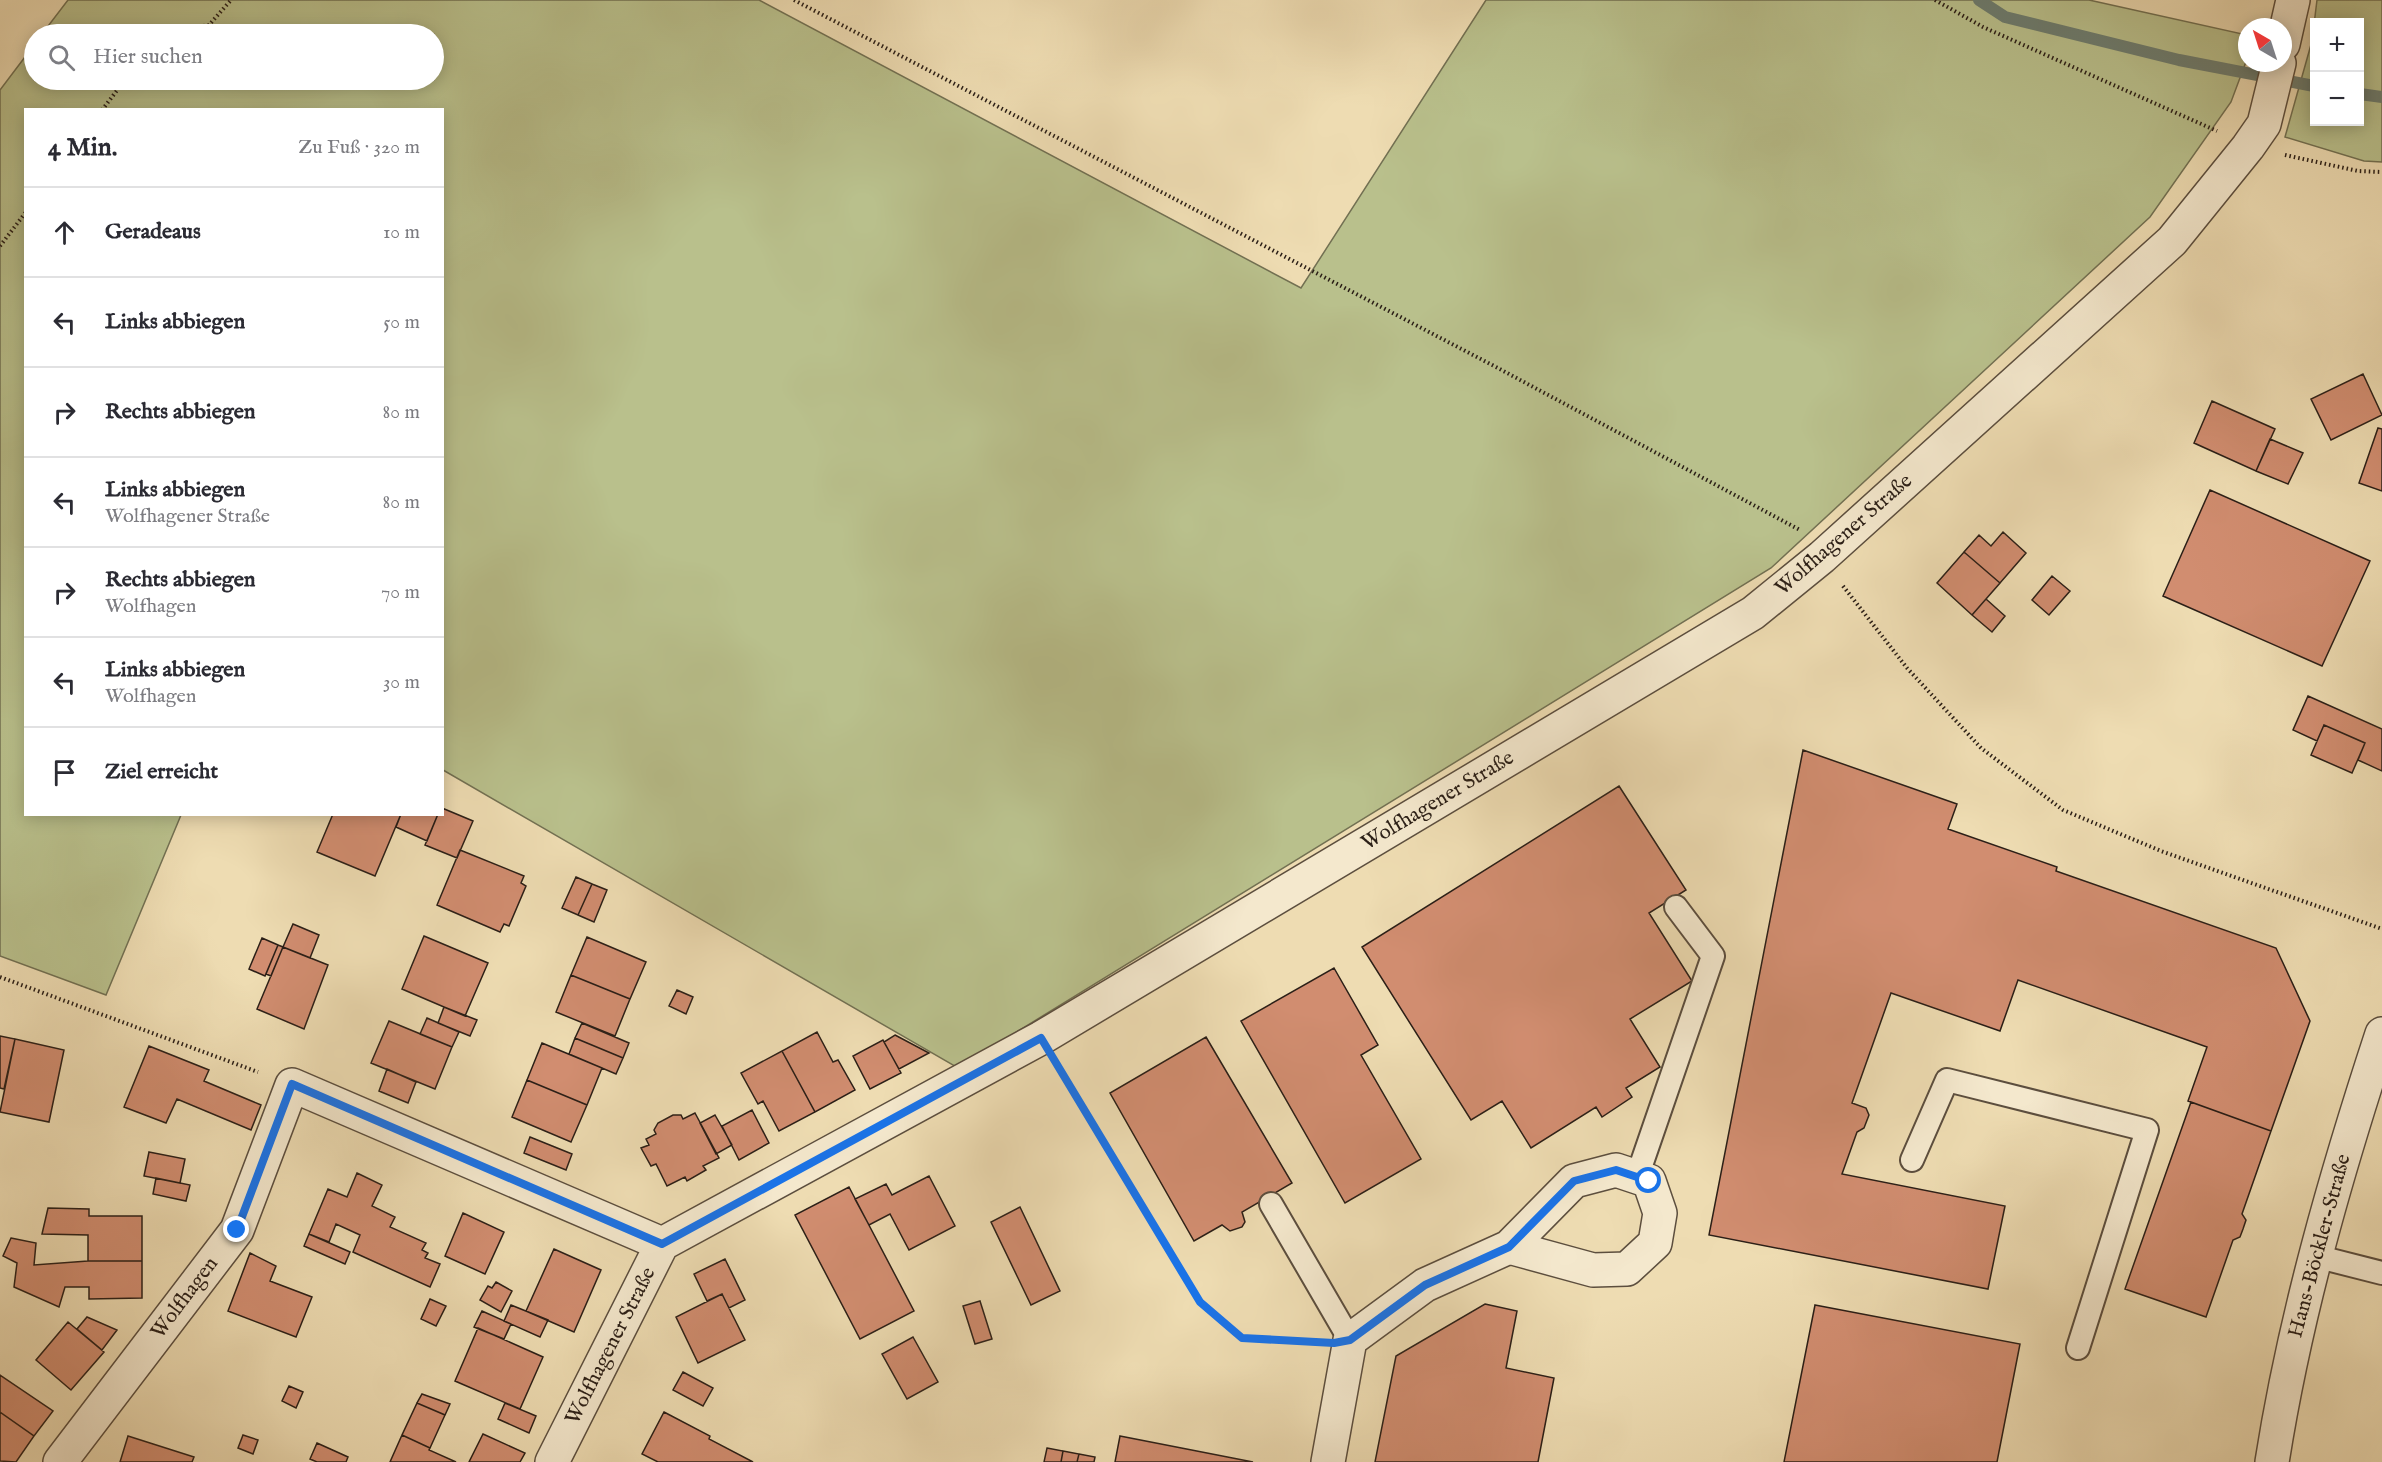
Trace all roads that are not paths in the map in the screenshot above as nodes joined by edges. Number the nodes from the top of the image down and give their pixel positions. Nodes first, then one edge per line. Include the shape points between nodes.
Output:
1 (2293, 0) edge
2 (2289, 18) edge
3 (2275, 72) edge
4 (1676, 908) dead end
5 (2382, 1034) edge
6 (2372, 1097) edge
7 (1912, 1160) dead end
8 (1637, 1177) junction
9 (1270, 1204) dead end
10 (662, 1244) junction
11 (1509, 1247) junction
12 (2315, 1256) junction
13 (2382, 1273) edge
14 (1350, 1340) junction
15 (2078, 1348) dead end
16 (60, 1462) edge
17 (552, 1462) edge
18 (1328, 1462) edge
19 (2272, 1462) edge

1 - 2 street, Wolfhagener Straße
3 - 10 street, Wolfhagener Straße via 2256,135 2172,241 1822,557 1753,613 1041,1038
4 - 8 lane via 1713,956
5 - 6 street, Hans-Böckler-Straße
6 - 12 street, Hans-Böckler-Straße
7 - 15 lane via 1947,1080 2147,1130
8 - 11 street via 1616,1170 1574,1181
8 - 11 street via 1649,1181 1660,1214 1655,1243 1627,1269 1593,1270
9 - 14 lane
10 - 16 street, Wolfhagen via 292,1084 237,1230
10 - 17 street, Wolfhagener Straße
11 - 14 street via 1425,1285
12 - 13 lane
12 - 19 street, Hans-Böckler-Straße via 2283,1391
14 - 18 street

